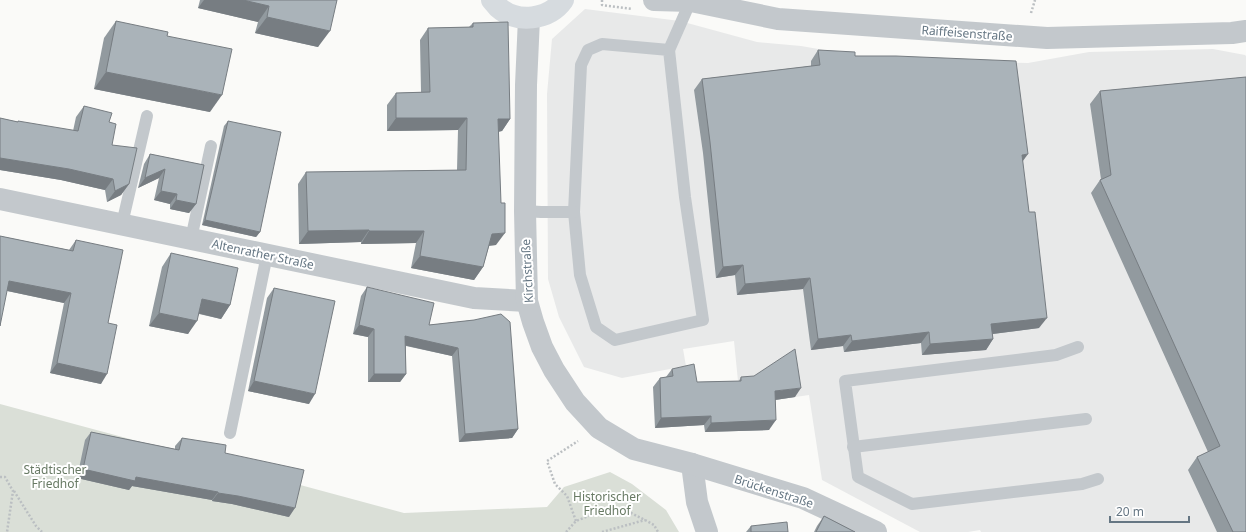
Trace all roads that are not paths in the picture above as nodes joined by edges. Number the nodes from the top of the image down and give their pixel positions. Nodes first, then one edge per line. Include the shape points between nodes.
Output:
1 (492, 0) edge
2 (563, 0) edge
3 (654, 0) edge
4 (690, 0) edge
5 (529, 18) junction
6 (1246, 31) edge
7 (669, 50) junction
8 (147, 116) dead end
9 (211, 146) dead end
10 (0, 198) edge
11 (525, 211) junction
12 (574, 212) junction
13 (122, 224) junction
14 (191, 239) junction
15 (267, 255) junction
16 (527, 301) junction
17 (1078, 347) dead end
18 (1086, 419) dead end
19 (230, 433) dead end
20 (853, 447) junction
21 (692, 464) junction
22 (1098, 479) dead end
23 (707, 532) edge
24 (876, 532) edge

1 - 5 main road via 498,8 513,16
2 - 5 main road via 552,11
3 - 4 street, Raiffeisenstraße
4 - 6 street, Raiffeisenstraße via 778,19 1047,38
4 - 7 lane
5 - 11 street, Kirchstraße
7 - 12 lane via 602,44 588,50 581,65
7 - 12 lane via 685,197 703,320 615,340 596,327 580,275
8 - 13 lane
9 - 14 lane
10 - 13 street, Altenrather Straße
11 - 12 lane
11 - 16 street, Kirchstraße
13 - 14 street, Altenrather Straße
14 - 15 street, Altenrather Straße
15 - 16 street, Altenrather Straße via 474,298
15 - 19 lane
16 - 21 street, Kirchstraße via 542,346 554,370 575,402 599,428 634,449
17 - 20 lane via 1056,355 845,381
18 - 20 lane
20 - 22 lane via 858,477 912,504 1082,484
21 - 23 street via 697,502
21 - 24 street, Brückenstraße via 803,498

